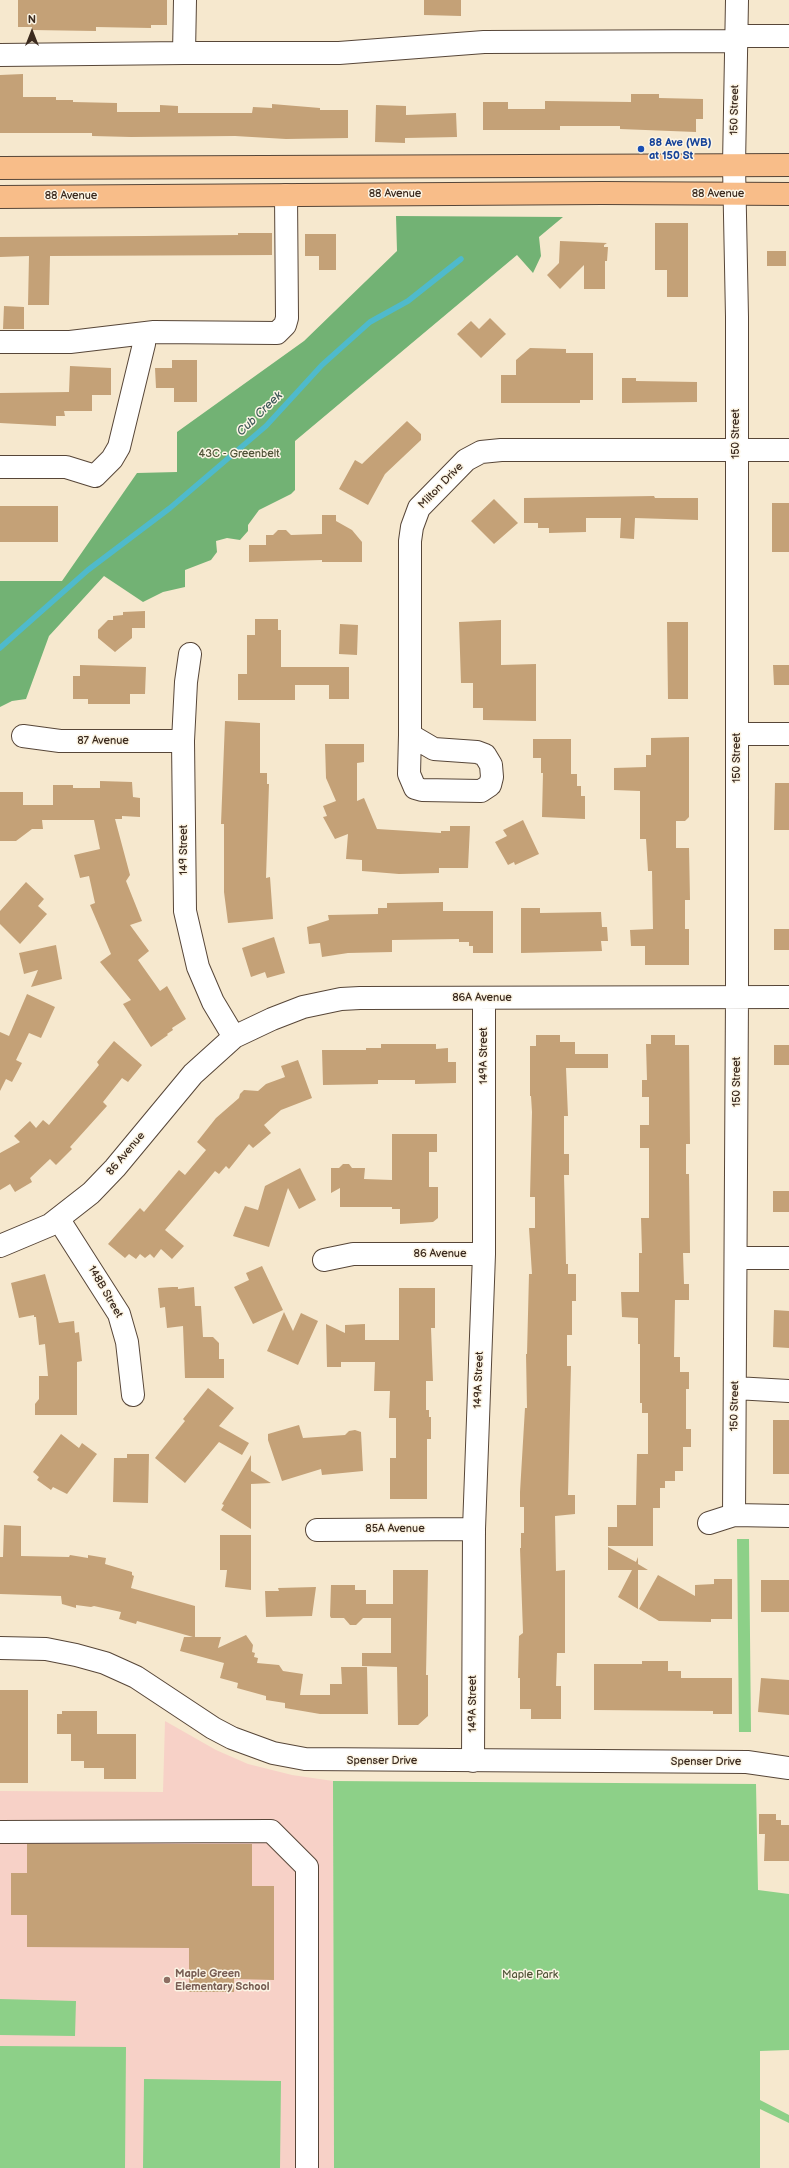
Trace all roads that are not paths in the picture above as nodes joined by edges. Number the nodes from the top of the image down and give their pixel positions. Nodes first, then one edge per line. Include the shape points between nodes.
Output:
1 (185, 0) edge
2 (737, 0) edge
3 (789, 36) edge
4 (737, 38) junction
5 (184, 53) junction
6 (0, 55) edge
7 (734, 165) junction
8 (789, 165) edge
9 (0, 168) edge
10 (735, 194) junction
11 (789, 194) edge
12 (286, 195) junction
13 (0, 197) edge
14 (0, 342) edge
15 (144, 344) dead end
16 (736, 450) junction
17 (789, 450) edge
18 (0, 467) edge
19 (190, 654) dead end
20 (737, 734) junction
21 (789, 734) edge
22 (410, 735) dead end
23 (23, 736) dead end
24 (184, 741) junction
25 (738, 997) junction
26 (789, 997) edge
27 (484, 999) junction
28 (234, 1037) junction
29 (59, 1220) junction
30 (0, 1246) edge
31 (484, 1254) junction
32 (737, 1258) junction
33 (789, 1258) edge
34 (324, 1260) dead end
35 (735, 1388) junction
36 (789, 1391) edge
37 (133, 1395) dead end
38 (734, 1515) junction
39 (789, 1516) edge
40 (709, 1522) dead end
41 (474, 1529) junction
42 (317, 1530) dead end
43 (0, 1648) edge
44 (473, 1761) junction
45 (789, 1768) edge
46 (0, 1832) edge
47 (307, 2168) edge

1 - 5 street
2 - 4 street, 150 Street
3 - 4 street
4 - 5 street via 484,42 339,53
4 - 7 street, 150 Street
5 - 6 street
7 - 8 main road
7 - 9 main road
7 - 10 street, 150 Street
10 - 11 main road, 88 Avenue
10 - 12 main road, 88 Avenue
10 - 16 street, 150 Street
12 - 13 main road, 88 Avenue
12 - 14 street via 287,318 285,325 277,333 154,332 70,342
15 - 18 street via 119,447 112,459 95,476 66,467
16 - 17 street, Milton Drive
16 - 20 street, 150 Street
16 - 22 street, Milton Drive via 494,450 481,452 463,463 420,508 412,527
19 - 24 street, 149 Street via 186,682
20 - 21 street
20 - 25 street, 150 Street
23 - 24 street, 87 Avenue via 60,741
24 - 28 street, 149 Street via 184,892 187,920 198,967 213,1002
25 - 26 street, 86A Avenue
25 - 27 street, 86A Avenue
25 - 32 street, 150 Street
27 - 28 street, 86A Avenue via 341,999 294,1010
27 - 31 street, 149A Street
28 - 29 street, 86 Avenue via 188,1080 104,1181
29 - 30 street, 86 Avenue
29 - 37 street, 148B Street via 106,1290 121,1318 127,1342
31 - 34 street, 86 Avenue via 353,1254
31 - 41 street, 149A Street
32 - 33 street
32 - 35 street, 150 Street
35 - 36 street
35 - 38 street, 150 Street
38 - 39 street
38 - 40 street
41 - 42 street, 85A Avenue
41 - 44 street, 149A Street
43 - 44 street, Spenser Drive via 46,1649 105,1663 136,1677 226,1735 273,1753 316,1760
44 - 45 street, Spenser Drive via 747,1762
46 - 47 street via 271,1832 307,1867

